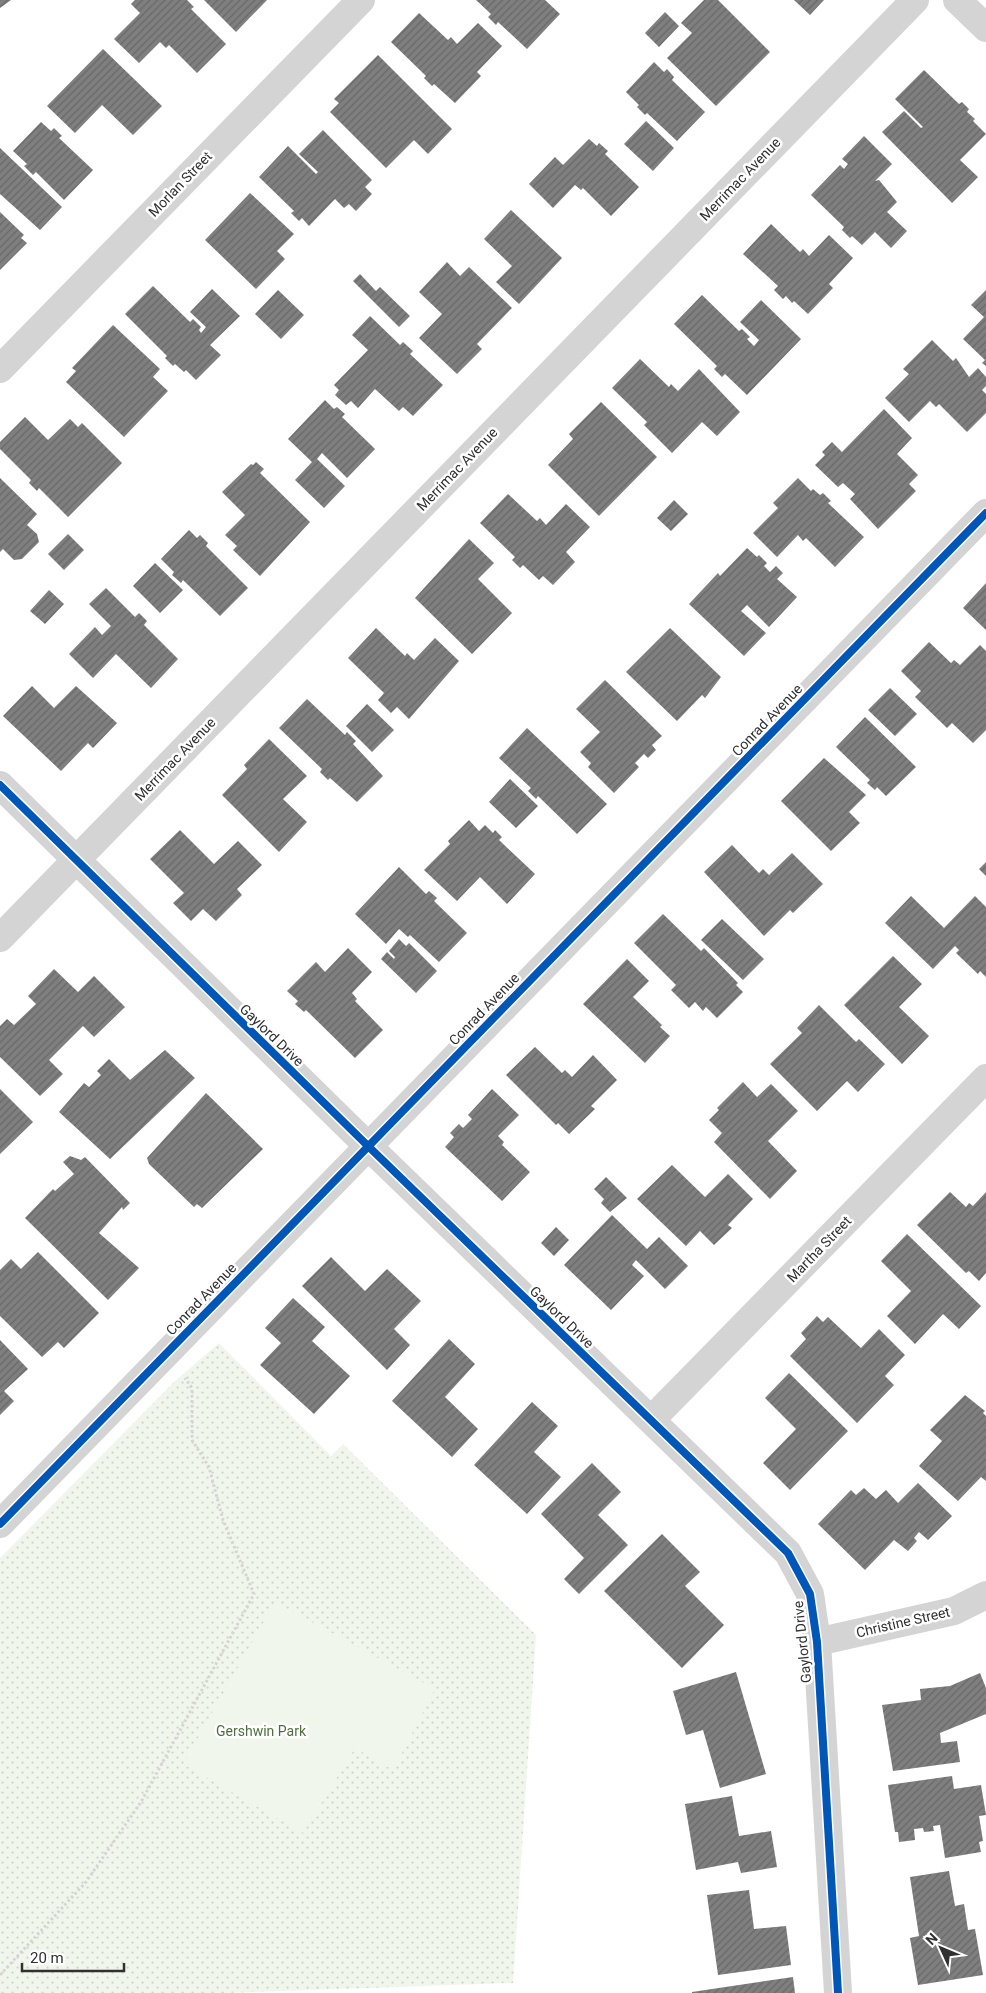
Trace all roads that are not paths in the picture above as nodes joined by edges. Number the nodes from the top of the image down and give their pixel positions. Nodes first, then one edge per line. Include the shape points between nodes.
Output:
1 (361, 0) edge
2 (915, 0) edge
3 (957, 0) edge
4 (986, 28) edge
5 (0, 368) edge
6 (986, 513) edge
7 (0, 785) edge
8 (76, 860) junction
9 (0, 938) edge
10 (986, 1078) edge
11 (368, 1146) junction
12 (651, 1420) junction
13 (0, 1524) edge
14 (986, 1595) edge
15 (817, 1642) junction
16 (838, 1993) edge

1 - 5 street, Morlan Street
2 - 8 street, Merrimac Avenue
3 - 4 street
6 - 11 street, Conrad Avenue
7 - 8 street, Gaylord Drive
8 - 9 street, Merrimac Avenue
8 - 11 street, Gaylord Drive
10 - 12 street, Martha Street
11 - 12 street, Gaylord Drive
11 - 13 street, Conrad Avenue
12 - 15 street, Gaylord Drive via 788,1553 810,1594
14 - 15 street, Christine Street via 954,1611
15 - 16 street, Gaylord Drive

